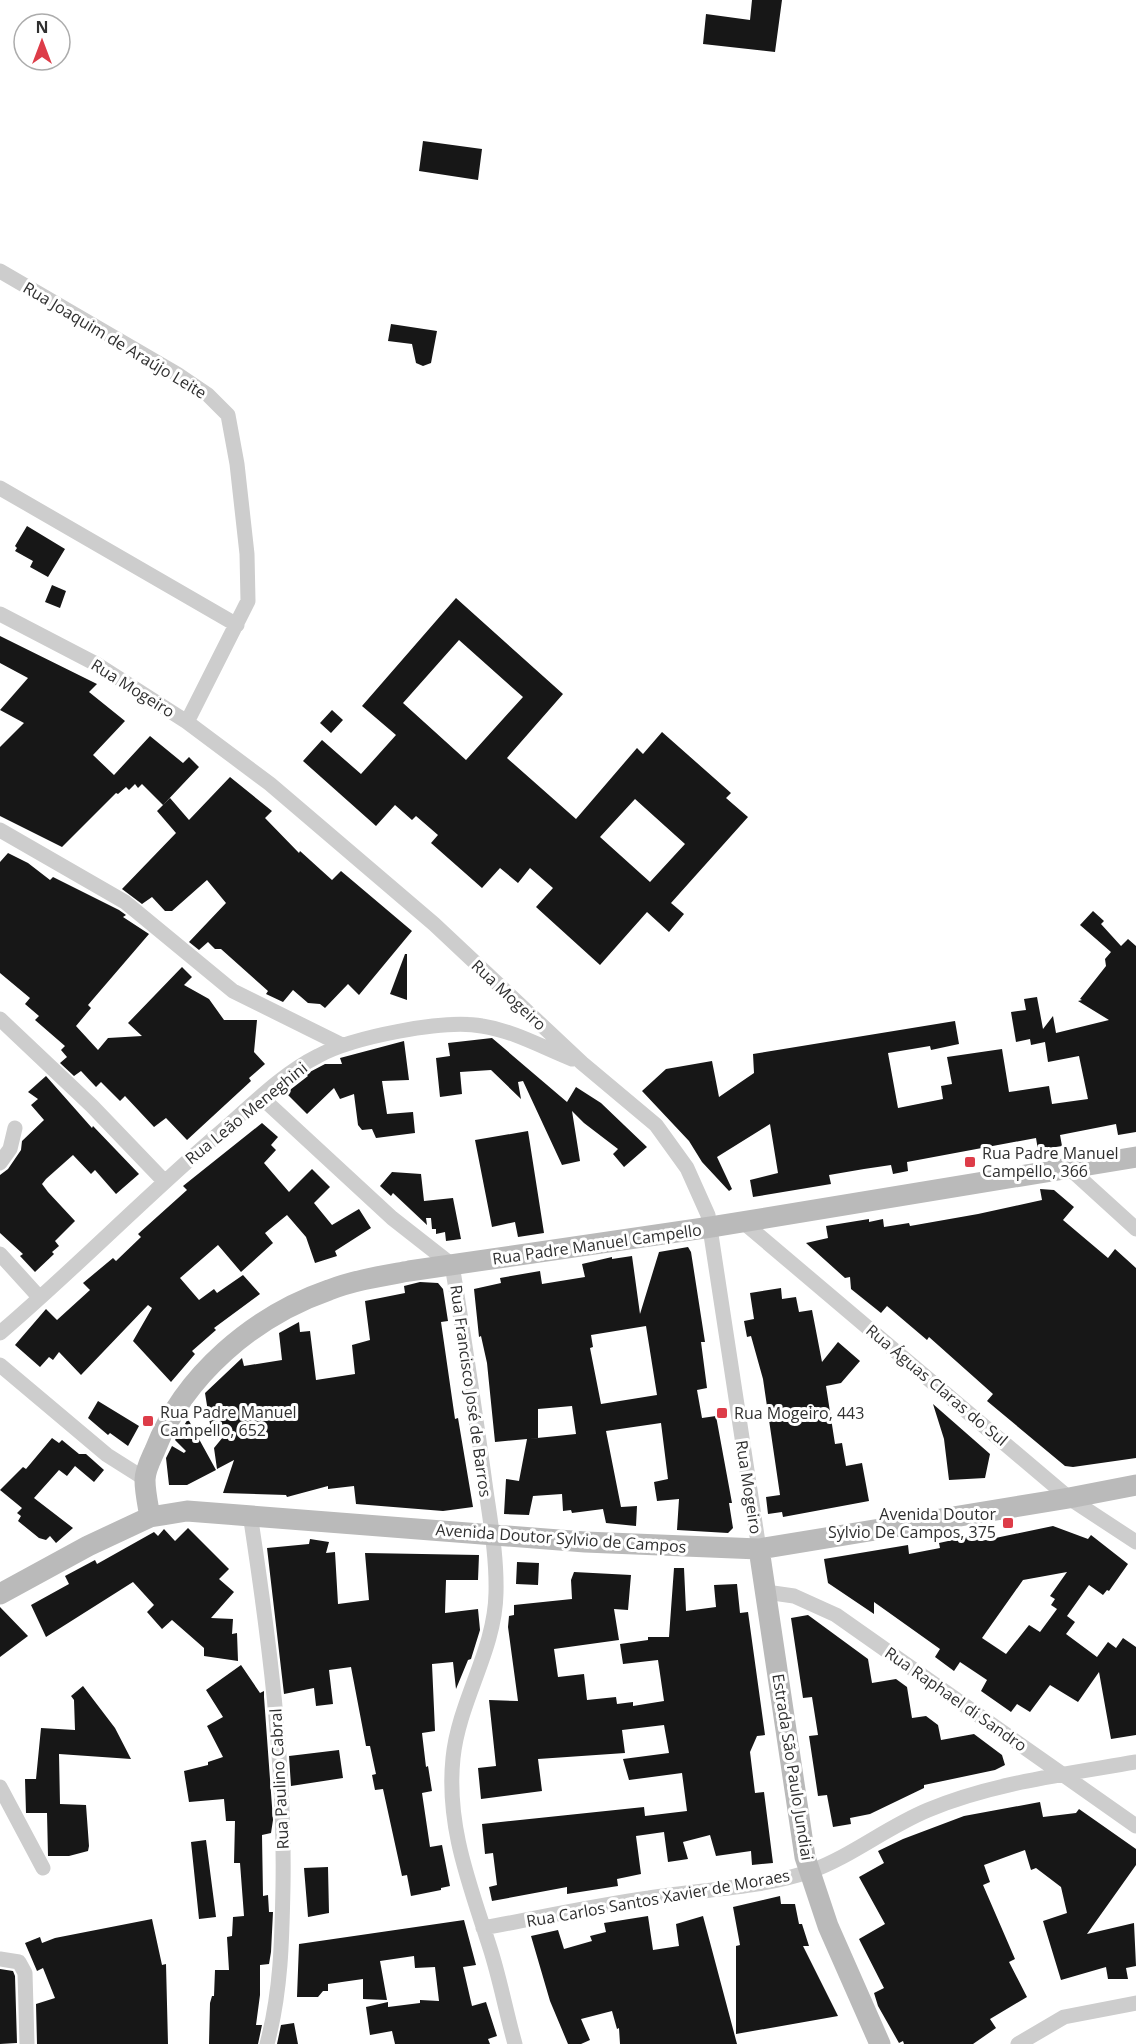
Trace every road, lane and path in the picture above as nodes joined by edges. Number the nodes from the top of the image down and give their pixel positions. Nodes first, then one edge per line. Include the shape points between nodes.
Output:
1 (0, 271) edge
2 (0, 488) edge
3 (0, 614) edge
4 (237, 625) junction
5 (187, 722) junction
6 (0, 830) edge
7 (0, 1019) edge
8 (342, 1045) junction
9 (582, 1063) junction
10 (261, 1097) junction
11 (15, 1128) dead end
12 (1136, 1157) edge
13 (0, 1163) edge
14 (1069, 1168) junction
15 (164, 1181) junction
16 (742, 1222) junction
17 (711, 1227) junction
18 (1136, 1229) edge
19 (0, 1254) edge
20 (452, 1265) junction
21 (39, 1297) junction
22 (0, 1334) edge
23 (0, 1365) edge
24 (145, 1479) junction
25 (1136, 1485) edge
26 (1069, 1498) junction
27 (250, 1515) junction
28 (150, 1517) junction
29 (492, 1534) junction
30 (1136, 1542) edge
31 (759, 1549) junction
32 (766, 1592) junction
33 (0, 1594) edge
34 (1136, 1762) edge
35 (1062, 1775) junction
36 (0, 1787) edge
37 (1136, 1826) edge
38 (43, 1868) dead end
39 (810, 1871) junction
40 (483, 1928) junction
41 (0, 1959) edge
42 (1136, 2003) edge
43 (27, 2044) edge
44 (267, 2044) edge
45 (515, 2044) edge
46 (880, 2044) edge
47 (1018, 2044) edge

1 - 4 street, Rua Joaquim de Araújo Leite via 177,374 208,395 228,415 250,582 248,601
2 - 4 street
3 - 5 street, Rua Mogeiro via 98,665
4 - 5 street, Rua Joaquim de Araújo Leite
5 - 9 street, Rua Mogeiro via 270,784 434,924
6 - 8 street via 125,902 233,991
7 - 15 street
8 - 9 street, Rua Leão Meneghini via 416,1029 481,1025 516,1034
8 - 10 street, Rua Leão Meneghini via 302,1065
9 - 17 street, Rua Mogeiro via 656,1125 687,1168
10 - 15 street, Rua Leão Meneghini
10 - 20 street, Rua Francisco José de Barros via 392,1218
11 - 13 street via 10,1149
12 - 14 main road, Rua Padre Manuel Campello
14 - 16 main road, Rua Padre Manuel Campello
14 - 18 street
15 - 21 street, Rua Leão Meneghini
16 - 17 main road, Rua Padre Manuel Campello
16 - 26 street, Rua Águas Claras do Sul
17 - 20 main road, Rua Padre Manuel Campello
17 - 31 street, Rua Mogeiro
19 - 21 street
20 - 24 main road, Rua Padre Manuel Campello via 366,1278 328,1290 288,1308 249,1334 221,1354 187,1393 159,1439
20 - 29 street, Rua Francisco José de Barros
21 - 22 street, Rua Leão Meneghini
23 - 24 street via 107,1455
24 - 28 main road
25 - 26 main road, Avenida Doutor Sylvio de Campos
26 - 30 street, Rua Águas Claras do Sul
26 - 31 main road, Avenida Doutor Sylvio de Campos
27 - 28 main road, Avenida Doutor Sylvio de Campos via 187,1511
27 - 29 main road, Avenida Doutor Sylvio de Campos
27 - 44 street, Rua Paulino Cabral via 280,1737 284,1853 280,1984
28 - 33 main road, Avenida Doutor Sylvio de Campos
29 - 31 main road, Avenida Doutor Sylvio de Campos via 666,1547
29 - 40 street, Rua Francisco José de Barros via 494,1625 458,1728 453,1760 460,1854
31 - 32 main road, Estrada São Paulo Jundiai
32 - 35 street, Rua Raphael di Sandro via 794,1596 836,1615
32 - 39 main road, Estrada São Paulo Jundiai via 801,1836
34 - 35 street, Rua Carlos Santos Xavier de Moraes
35 - 37 street, Rua Raphael di Sandro
35 - 39 street, Rua Carlos Santos Xavier de Moraes via 953,1800
36 - 38 street
39 - 40 street, Rua Carlos Santos Xavier de Moraes
39 - 46 main road, Estrada São Paulo Jundiai via 828,1926
40 - 45 street, Rua Francisco José de Barros
41 - 43 street via 19,1962 25,1972
42 - 47 street via 1064,2017

